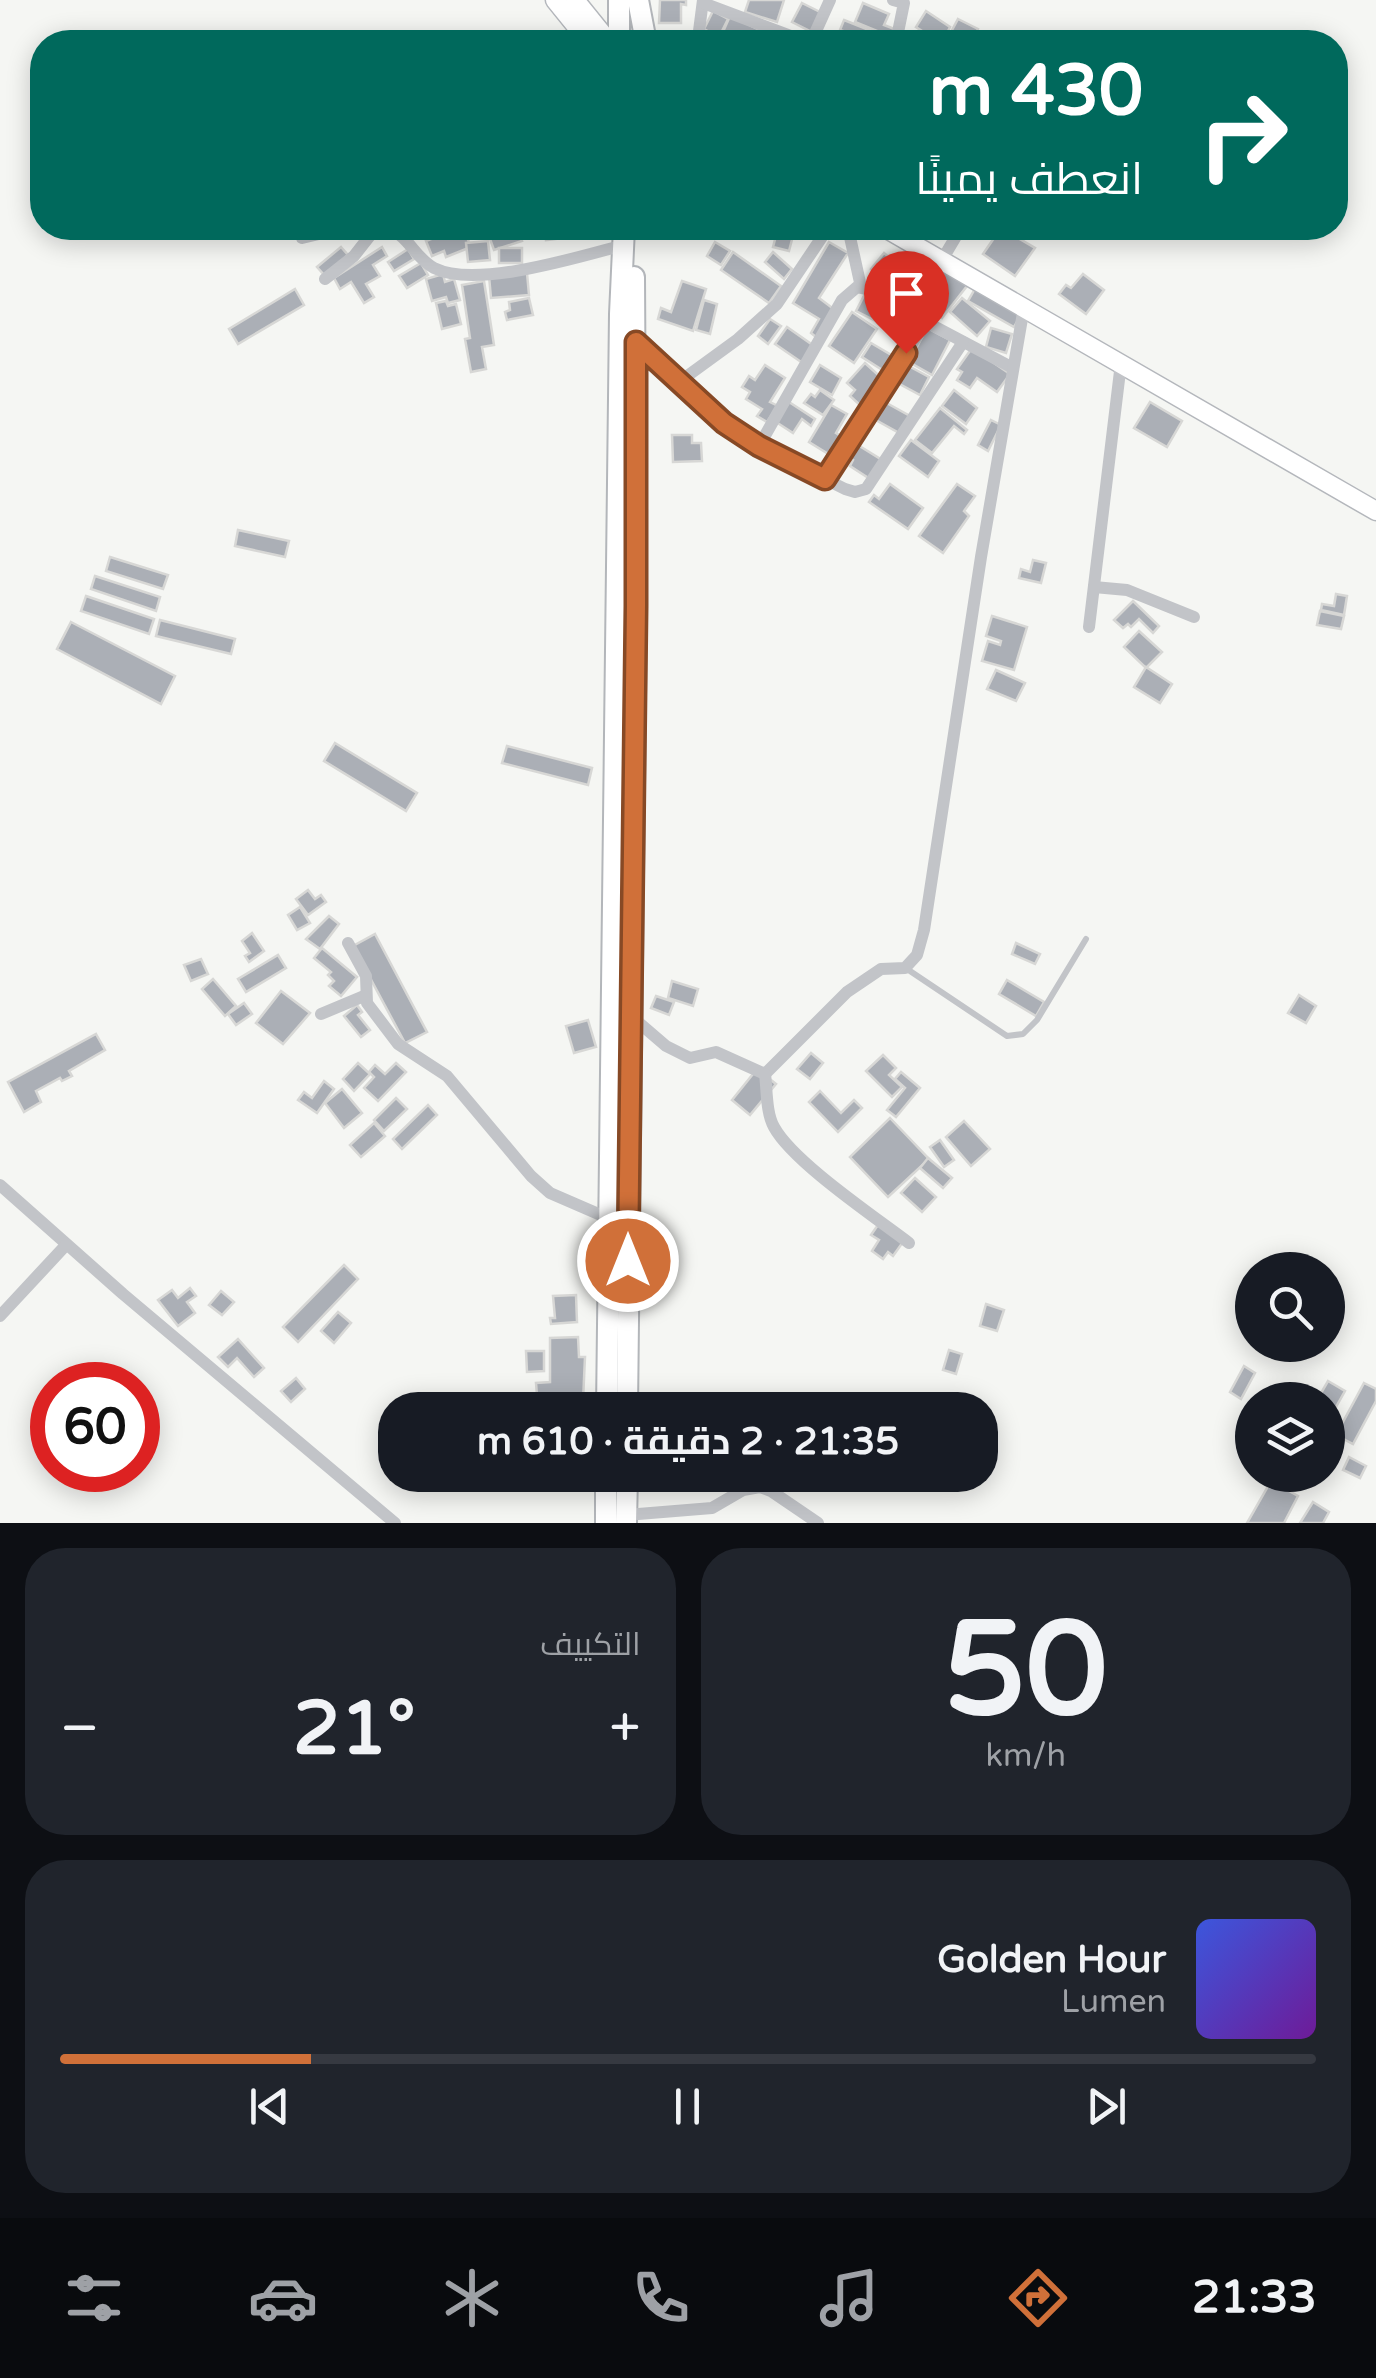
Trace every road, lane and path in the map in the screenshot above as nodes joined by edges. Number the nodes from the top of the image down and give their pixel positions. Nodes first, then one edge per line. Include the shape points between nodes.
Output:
1 (555, 0) edge
2 (575, 0) edge
3 (619, 0) edge
4 (638, 0) edge
5 (830, 0) edge
6 (703, 1) edge
7 (900, 1) edge
8 (579, 30) edge
9 (599, 30) edge
10 (619, 30) edge
11 (644, 30) edge
12 (700, 30) edge
13 (778, 30) edge
14 (815, 30) edge
15 (897, 30) edge
16 (367, 240) edge
17 (409, 240) edge
18 (610, 240) edge
19 (627, 240) edge
20 (629, 240) edge
21 (820, 240) edge
22 (850, 240) edge
23 (906, 240) edge
24 (954, 240) edge
25 (942, 260) junction
26 (325, 279) dead end
27 (860, 287) junction
28 (1024, 307) junction
29 (926, 322) junction
30 (636, 342) junction
31 (963, 342) junction
32 (1122, 363) junction
33 (1012, 368) junction
34 (679, 382) junction
35 (759, 446) junction
36 (825, 479) junction
37 (1376, 511) edge
38 (1094, 587) junction
39 (1194, 617) dead end
40 (1089, 626) dead end
41 (1086, 939) dead end
42 (348, 943) dead end
43 (906, 968) junction
44 (364, 996) junction
45 (321, 1014) dead end
46 (629, 1015) junction
47 (766, 1074) junction
48 (0, 1185) edge
49 (610, 1219) junction
50 (909, 1243) dead end
51 (66, 1245) junction
52 (0, 1316) edge
53 (607, 1392) edge
54 (627, 1392) edge
55 (606, 1492) edge
56 (627, 1492) edge
57 (626, 1519) edge
58 (395, 1523) edge
59 (606, 1523) edge
60 (818, 1523) edge

1 - 8 street
2 - 9 street
3 - 10 main road
4 - 11 main road
5 - 14 street
6 - 12 street
6 - 13 street
7 - 15 street
16 - 26 street
17 - 18 street via 428,265 462,274 548,264
19 - 49 main road via 620,314
20 - 30 main road
21 - 34 street via 776,304
22 - 27 street
23 - 25 street
24 - 25 street
25 - 28 street
27 - 29 street
27 - 35 street via 842,300
28 - 32 street
28 - 33 street
29 - 31 street
29 - 36 street
30 - 34 street
30 - 46 main road
31 - 33 street
31 - 36 street via 870,486 850,491
32 - 37 street
32 - 38 street
33 - 43 street via 924,930
34 - 35 street
35 - 36 street
38 - 39 street via 1126,590
38 - 40 street
41 - 43 lane via 1023,1034 1007,1036
42 - 44 street via 366,976
43 - 47 street via 881,970 847,992
44 - 45 street
44 - 49 street via 398,1044 447,1076 531,1176 570,1204
46 - 47 street via 690,1058 716,1052
46 - 54 main road
47 - 50 street via 772,1124 787,1144
48 - 51 street
49 - 53 main road
51 - 52 street
51 - 58 street
55 - 59 main road
56 - 57 main road
57 - 60 street via 712,1508 760,1487

